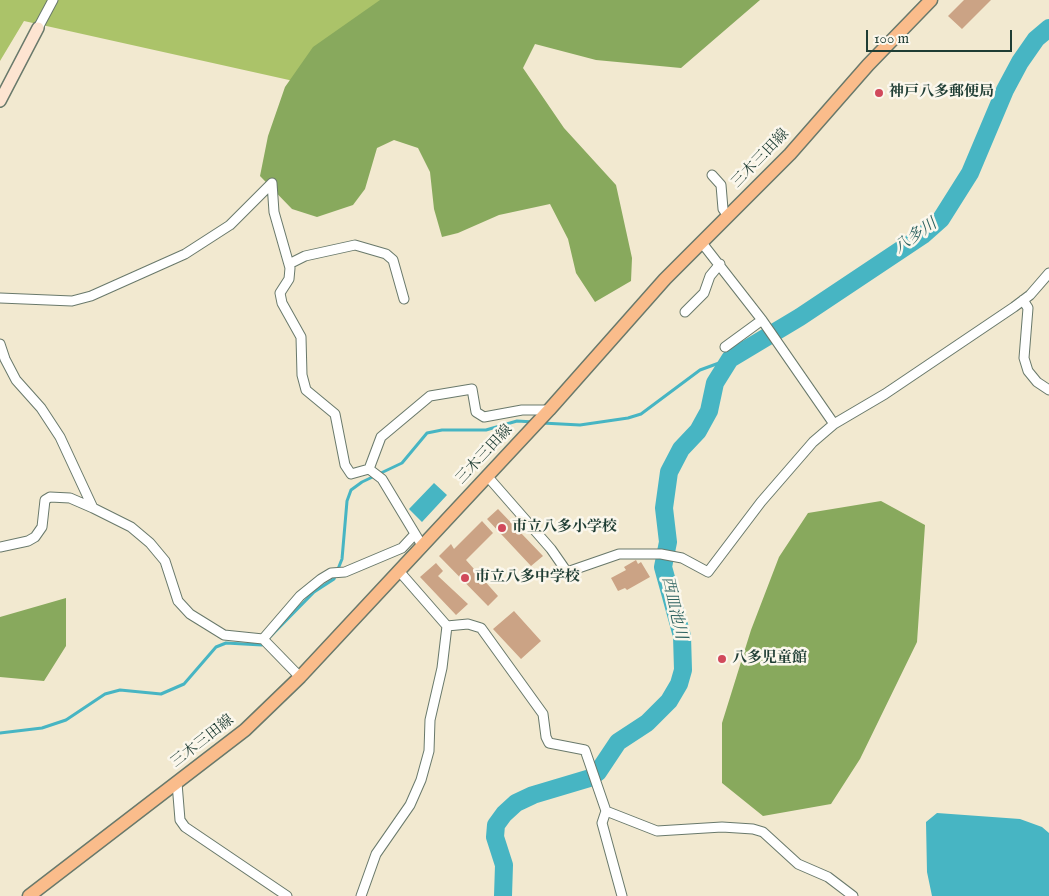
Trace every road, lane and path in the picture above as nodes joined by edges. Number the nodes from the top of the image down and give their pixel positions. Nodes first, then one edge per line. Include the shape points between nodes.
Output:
1 (53, 0) edge
2 (931, 0) edge
3 (38, 28) joint
4 (0, 101) edge
5 (712, 175) dead end
6 (728, 216) junction
7 (702, 243) junction
8 (289, 264) junction
9 (720, 264) junction
10 (1049, 273) edge
11 (0, 298) edge
12 (404, 299) dead end
13 (1023, 300) junction
14 (685, 312) dead end
15 (764, 322) junction
16 (0, 344) edge
17 (725, 346) dead end
18 (1049, 390) edge
19 (543, 417) junction
20 (834, 424) junction
21 (369, 469) junction
22 (488, 477) junction
23 (93, 508) junction
24 (415, 534) junction
25 (0, 547) edge
26 (423, 547) junction
27 (399, 571) junction
28 (447, 626) junction
29 (263, 639) junction
30 (300, 677) junction
31 (177, 783) junction
32 (606, 811) junction
33 (29, 896) edge
34 (287, 896) edge
35 (361, 896) edge
36 (622, 896) edge
37 (853, 896) edge

1 - 3 street
2 - 6 main road, 三木三田線 via 868,65 790,154
3 - 4 street
5 - 6 street via 721,185 723,209
6 - 7 main road, 三木三田線
7 - 9 street
7 - 19 main road, 三木三田線
8 - 11 street via 274,212 272,182 230,225 185,254 91,296 72,301
8 - 12 street via 304,256 355,245 386,254 393,260
8 - 21 street via 289,280 280,293 282,303 301,337 302,375 306,390 335,414 345,466 351,474
9 - 14 street via 710,276 704,293
9 - 15 street
10 - 13 street
13 - 18 street via 1028,308 1024,358 1028,371
13 - 20 street
15 - 17 street
15 - 20 street
16 - 23 street via 16,380 41,408 60,437
19 - 21 street via 522,410 484,417 476,412 472,389 430,396 381,437
19 - 22 main road, 三木三田線
20 - 22 street via 798,457 708,572 673,555 619,554 567,572 551,548
21 - 24 street via 382,479
22 - 26 main road, 三木三田線
23 - 25 street via 70,498 50,497 44,500 42,527 35,537
23 - 29 street via 131,527 150,544 165,561 178,601 190,614 224,635
24 - 26 street
24 - 29 street via 402,548 321,580 300,596
26 - 27 main road, 三木三田線
27 - 28 street
27 - 30 main road, 三木三田線
28 - 32 street via 468,624 480,628 543,714 549,743 585,750
28 - 35 street via 442,668 430,720 429,752 421,780 410,805 376,854
29 - 30 street
30 - 31 main road, 三木三田線 via 246,730
31 - 33 main road, 三木三田線
31 - 34 street via 180,820 185,827
32 - 36 street via 602,823
32 - 37 street via 657,831 752,828 763,832 798,864 828,877

